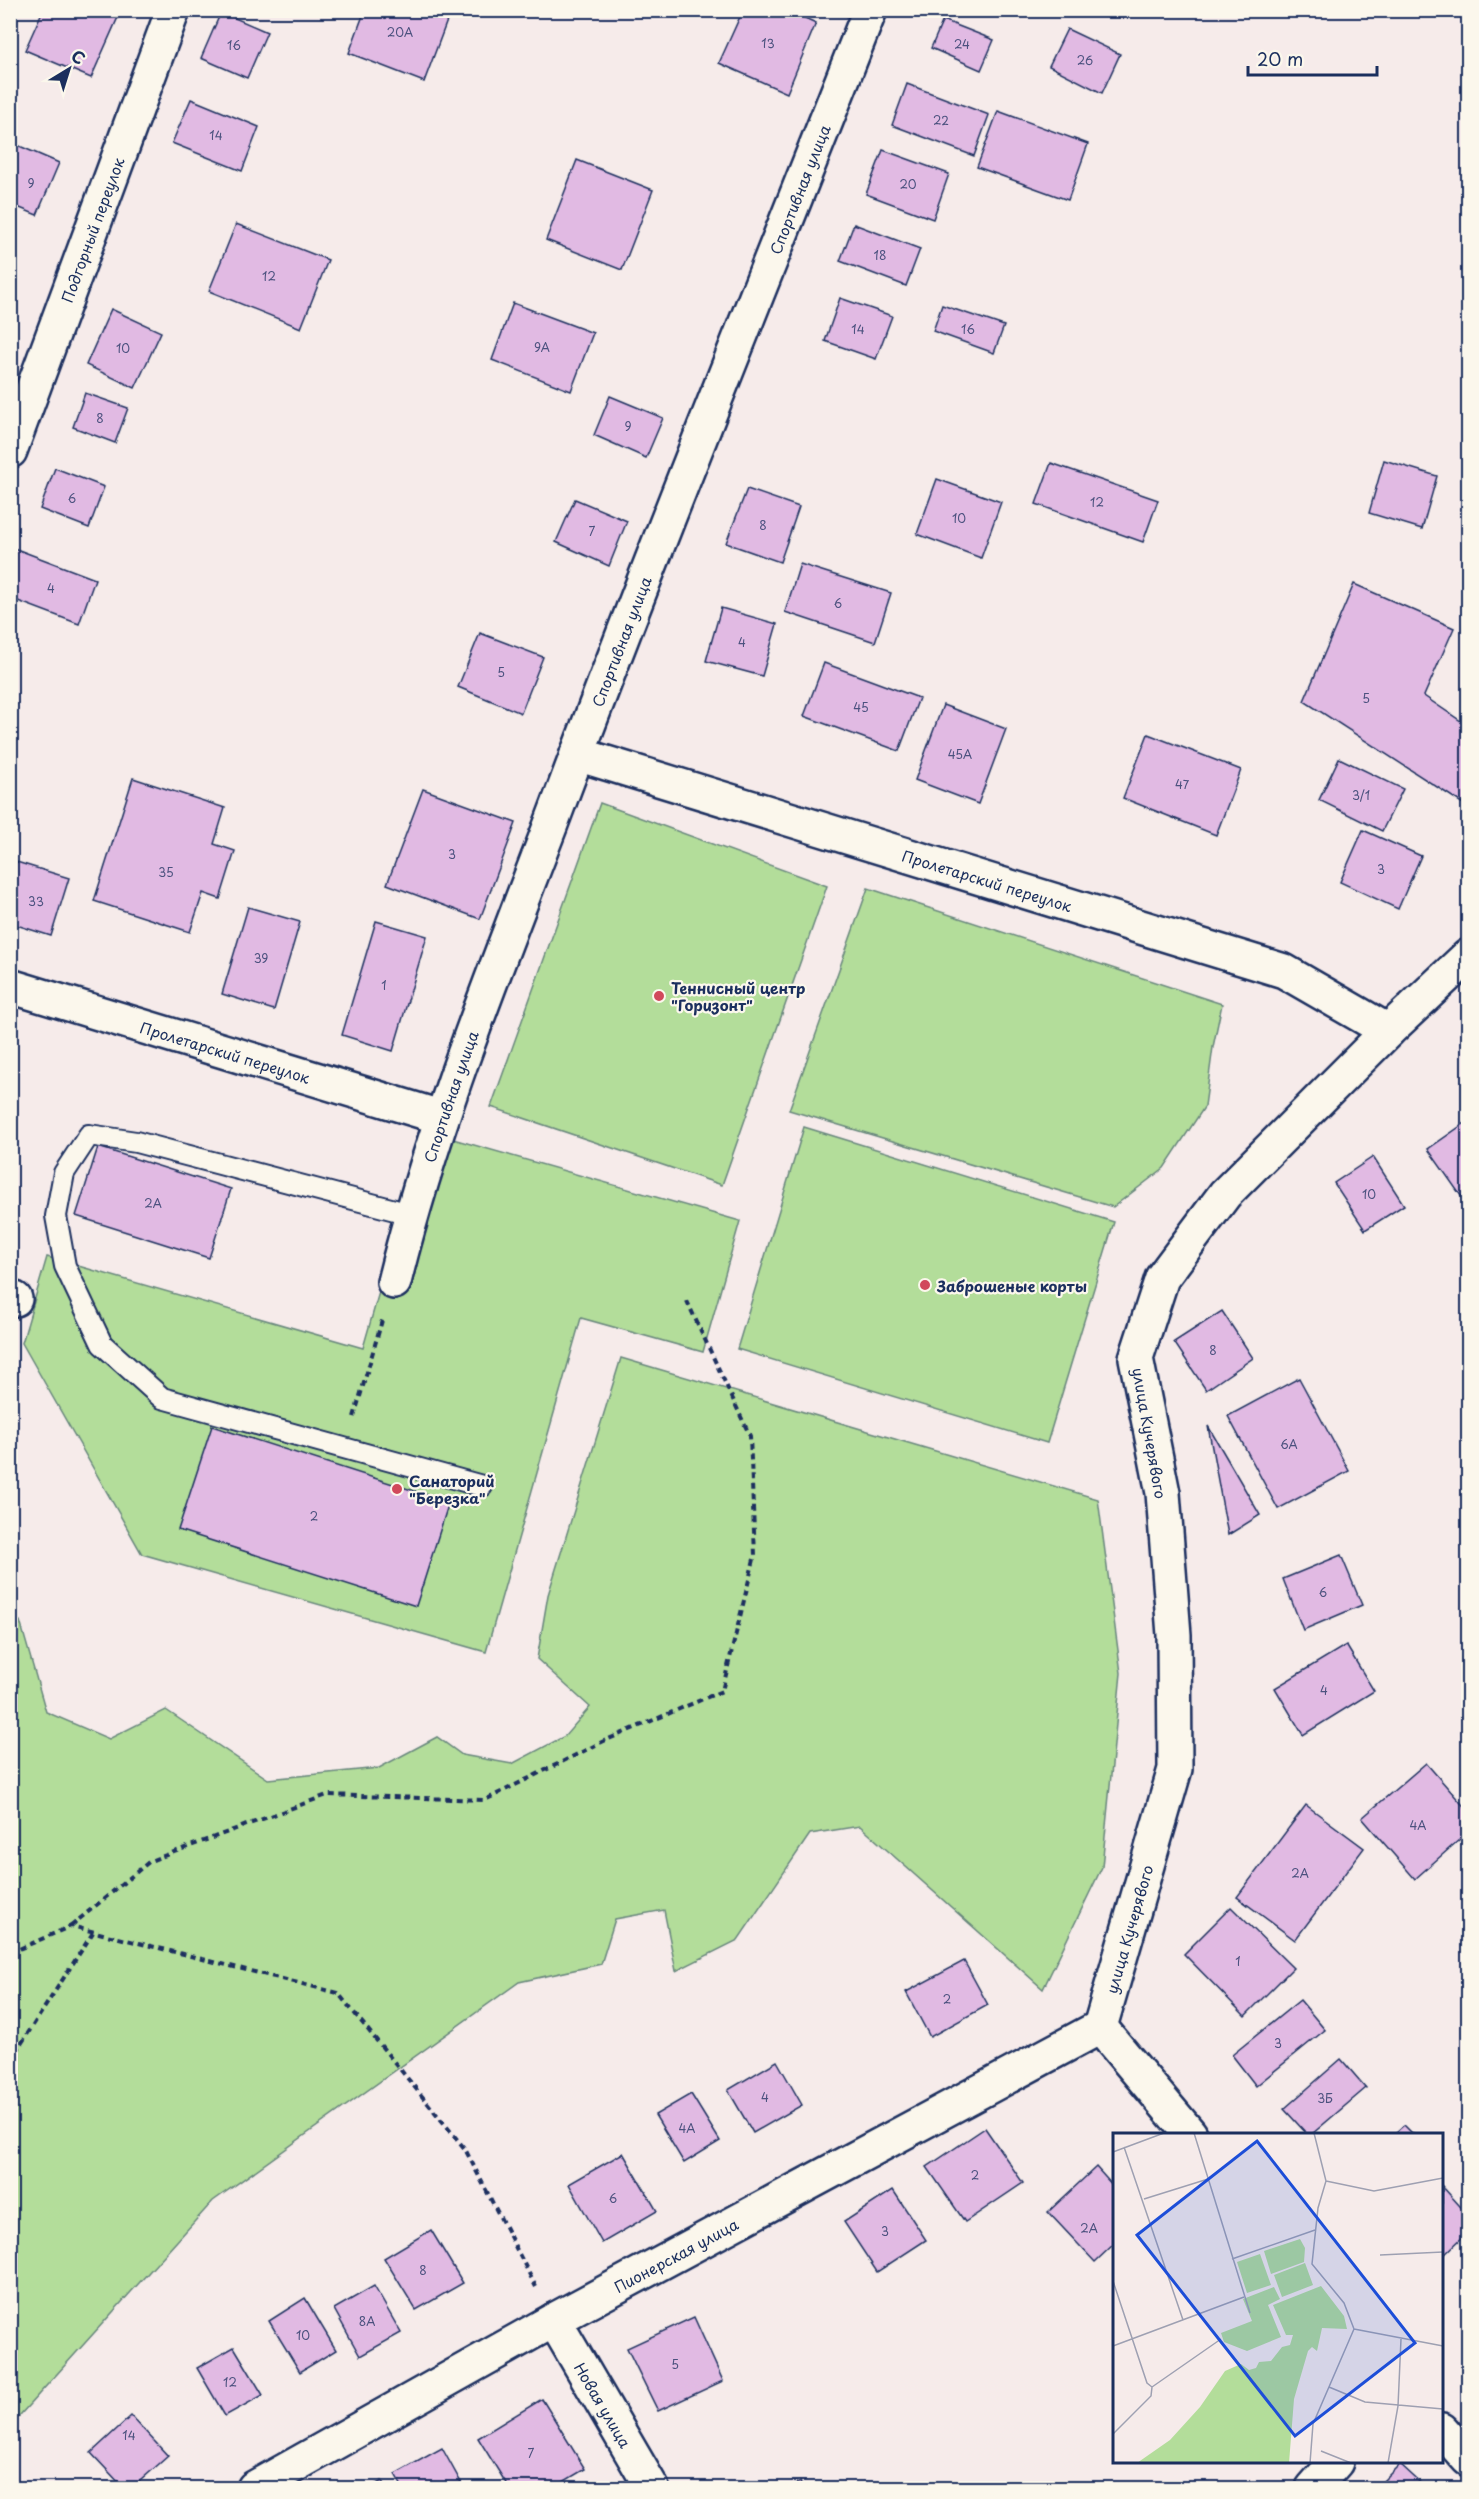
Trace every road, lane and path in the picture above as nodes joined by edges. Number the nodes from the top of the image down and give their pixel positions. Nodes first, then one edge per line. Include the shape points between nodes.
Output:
1 (173, 10) edge
2 (870, 10) edge
3 (10, 451) edge
4 (577, 754) junction
5 (1468, 956) edge
6 (10, 986) edge
7 (1388, 1031) junction
8 (440, 1117) junction
9 (410, 1214) junction
10 (394, 1282) joint
11 (687, 1301) dead end
12 (345, 1448) junction
13 (482, 1486) dead end
14 (71, 1926) junction
15 (94, 1931) junction
16 (10, 1953) edge
17 (1100, 2027) junction
18 (10, 2061) edge
19 (1189, 2133) edge
20 (554, 2320) junction
21 (1443, 2431) edge
22 (1468, 2459) edge
23 (1335, 2463) edge
24 (254, 2488) edge
25 (652, 2488) edge
26 (1313, 2488) edge

1 - 3 street, Подгорный переулок
2 - 4 street, Спортивная улица
4 - 7 street, Пролетарский переулок via 1284,971
4 - 8 street, Спортивная улица
5 - 7 street, улица Кучерявого
6 - 8 street, Пролетарский переулок
7 - 17 street, улица Кучерявого via 1225,1194 1162,1278 1136,1358 1163,1493 1174,1635 1175,1769
8 - 9 street, Спортивная улица
9 - 10 street, Спортивная улица
9 - 12 lane via 136,1142 89,1135 64,1173 56,1216 64,1266 102,1344 162,1398
10 - 12 path
11 - 14 path via 750,1436 755,1555 722,1691 604,1741 485,1800 327,1795 150,1861
12 - 13 lane
14 - 15 path
14 - 16 path
15 - 18 path
15 - 20 path via 338,1993 465,2149
17 - 19 street
17 - 20 street, Пионерская улица
20 - 24 street, Пионерская улица
20 - 25 street, Новая улица
21 - 22 street
23 - 26 street

